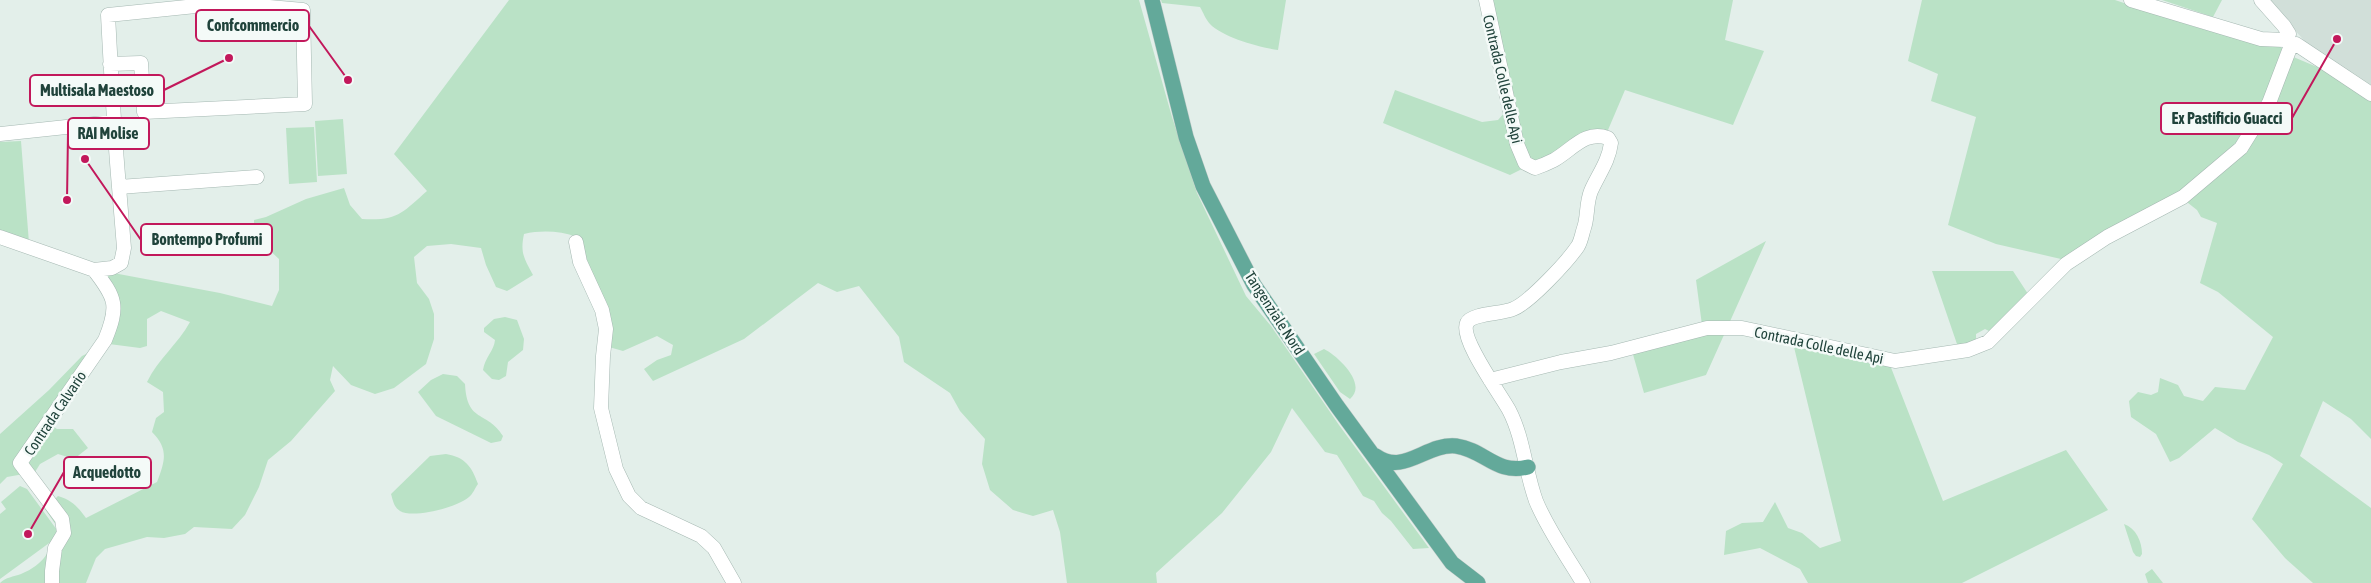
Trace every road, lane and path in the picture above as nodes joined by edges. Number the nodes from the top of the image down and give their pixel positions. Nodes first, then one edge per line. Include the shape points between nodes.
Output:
1 (1152, 0) edge
2 (1486, 0) edge
3 (2131, 0) edge
4 (2261, 0) edge
5 (224, 2) edge
6 (2290, 42) junction
7 (110, 64) junction
8 (2371, 94) edge
9 (114, 122) junction
10 (0, 134) edge
11 (256, 177) dead end
12 (119, 187) junction
13 (0, 237) edge
14 (576, 242) dead end
15 (94, 270) junction
16 (1490, 380) junction
17 (1375, 455) junction
18 (1409, 461) junction
19 (1528, 467) junction
20 (1404, 497) junction
21 (52, 583) edge
22 (734, 583) edge
23 (1478, 583) edge
24 (1583, 583) edge

1 - 17 main road, Tangenziale Nord via 1186,137 1203,186 1254,285 1337,406
2 - 16 street, Contrada Colle delle Api via 1517,144 1525,163 1535,168 1555,160 1591,136 1608,138 1612,143 1610,155 1589,194 1585,226 1578,246 1536,291 1514,309 1471,318 1466,324 1466,331
3 - 6 street via 2261,39
4 - 6 street via 2284,26
5 - 7 street via 108,15
5 - 7 street via 303,10 305,104 144,112 141,63
6 - 8 street
6 - 16 street, Contrada Colle delle Api via 2269,103 2241,148 2183,197 2108,237 2066,264 1988,342 1968,350 1895,361 1742,328 1707,328 1611,354 1561,362
7 - 9 street
9 - 10 street
9 - 12 street
11 - 12 street
12 - 15 street via 124,248 122,263
13 - 15 street
14 - 22 street via 580,262 602,310 606,329 601,408 616,469 629,496 640,508 701,536 714,548
15 - 21 street, Contrada Calvario via 113,299 114,318 105,340 20,463 62,519 64,533 56,548
16 - 19 street, Contrada Colle delle Api via 1510,411
17 - 18 main road via 1391,463
17 - 20 main road, Tangenziale Nord
18 - 19 main road via 1439,447 1456,446 1508,469
18 - 20 main road via 1399,482
19 - 24 street, Contrada Colle delle Api via 1548,528
20 - 23 main road, Tangenziale Nord via 1452,562

